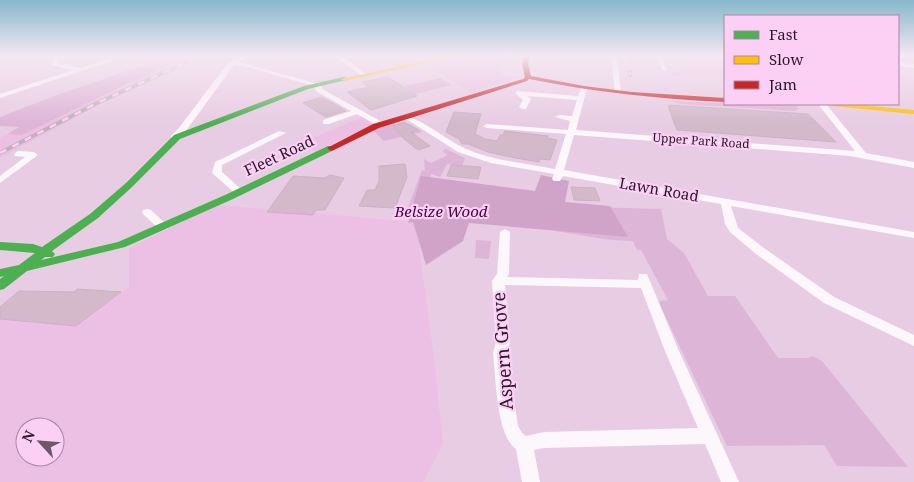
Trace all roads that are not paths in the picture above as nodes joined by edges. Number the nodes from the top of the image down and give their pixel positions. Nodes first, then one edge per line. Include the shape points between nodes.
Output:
1 (53, 78) edge
2 (222, 78) edge
3 (294, 78) edge
4 (347, 78) edge
5 (524, 78) edge
6 (533, 78) edge
7 (616, 78) edge
8 (316, 85) junction
9 (618, 92) junction
10 (582, 93) junction
11 (0, 96) edge
12 (724, 100) edge
13 (823, 105) edge
14 (842, 105) edge
15 (522, 107) dead end
16 (358, 111) junction
17 (914, 112) edge
18 (409, 117) junction
19 (559, 117) dead end
20 (574, 119) junction
21 (326, 122) dead end
22 (382, 124) junction
23 (487, 126) dead end
24 (186, 130) junction
25 (572, 131) junction
26 (282, 133) dead end
27 (18, 154) dead end
28 (862, 154) junction
29 (914, 166) edge
30 (558, 175) junction
31 (0, 180) edge
32 (239, 192) junction
33 (725, 202) junction
34 (147, 212) dead end
35 (163, 227) junction
36 (505, 232) dead end
37 (914, 236) edge
38 (0, 246) edge
39 (45, 251) junction
40 (54, 260) junction
41 (22, 268) junction
42 (0, 273) edge
43 (498, 281) junction
44 (0, 286) edge
45 (914, 340) edge
46 (709, 436) junction
47 (524, 444) junction
48 (530, 482) edge
49 (730, 482) edge

1 - 11 street
2 - 24 street
3 - 8 street
4 - 8 main road
5 - 18 main road, Fleet Road
6 - 10 main road
7 - 9 street
8 - 16 street via 318,90
8 - 24 main road
9 - 10 main road
9 - 12 main road
10 - 15 street via 518,94 527,99
10 - 20 street
13 - 28 street
14 - 17 main road
16 - 21 street
16 - 22 street
18 - 22 main road, Fleet Road
18 - 30 street, Lawn Road via 472,154
19 - 20 street
20 - 25 street
22 - 32 main road, Fleet Road
23 - 25 street, Upper Park Road
24 - 39 main road via 100,211
25 - 28 street, Upper Park Road
25 - 30 street
26 - 32 street via 218,164 217,173
27 - 31 street via 34,155
28 - 29 street, Upper Park Road
30 - 33 street, Lawn Road
32 - 35 main road, Fleet Road
33 - 37 street, Lawn Road
33 - 45 street via 734,230 760,251 829,300
34 - 35 street
35 - 40 main road, Fleet Road via 121,245
36 - 43 street via 502,274
38 - 39 main road
39 - 40 main road
39 - 41 main road
40 - 41 main road, Fleet Road
41 - 42 main road, Fleet Road
41 - 44 main road
43 - 46 street, Aspern Grove via 644,281
43 - 47 street, Aspern Grove via 504,342 500,353 510,426 516,439
46 - 47 street via 544,440
46 - 49 street, Aspern Grove
47 - 48 street, Aspern Grove

